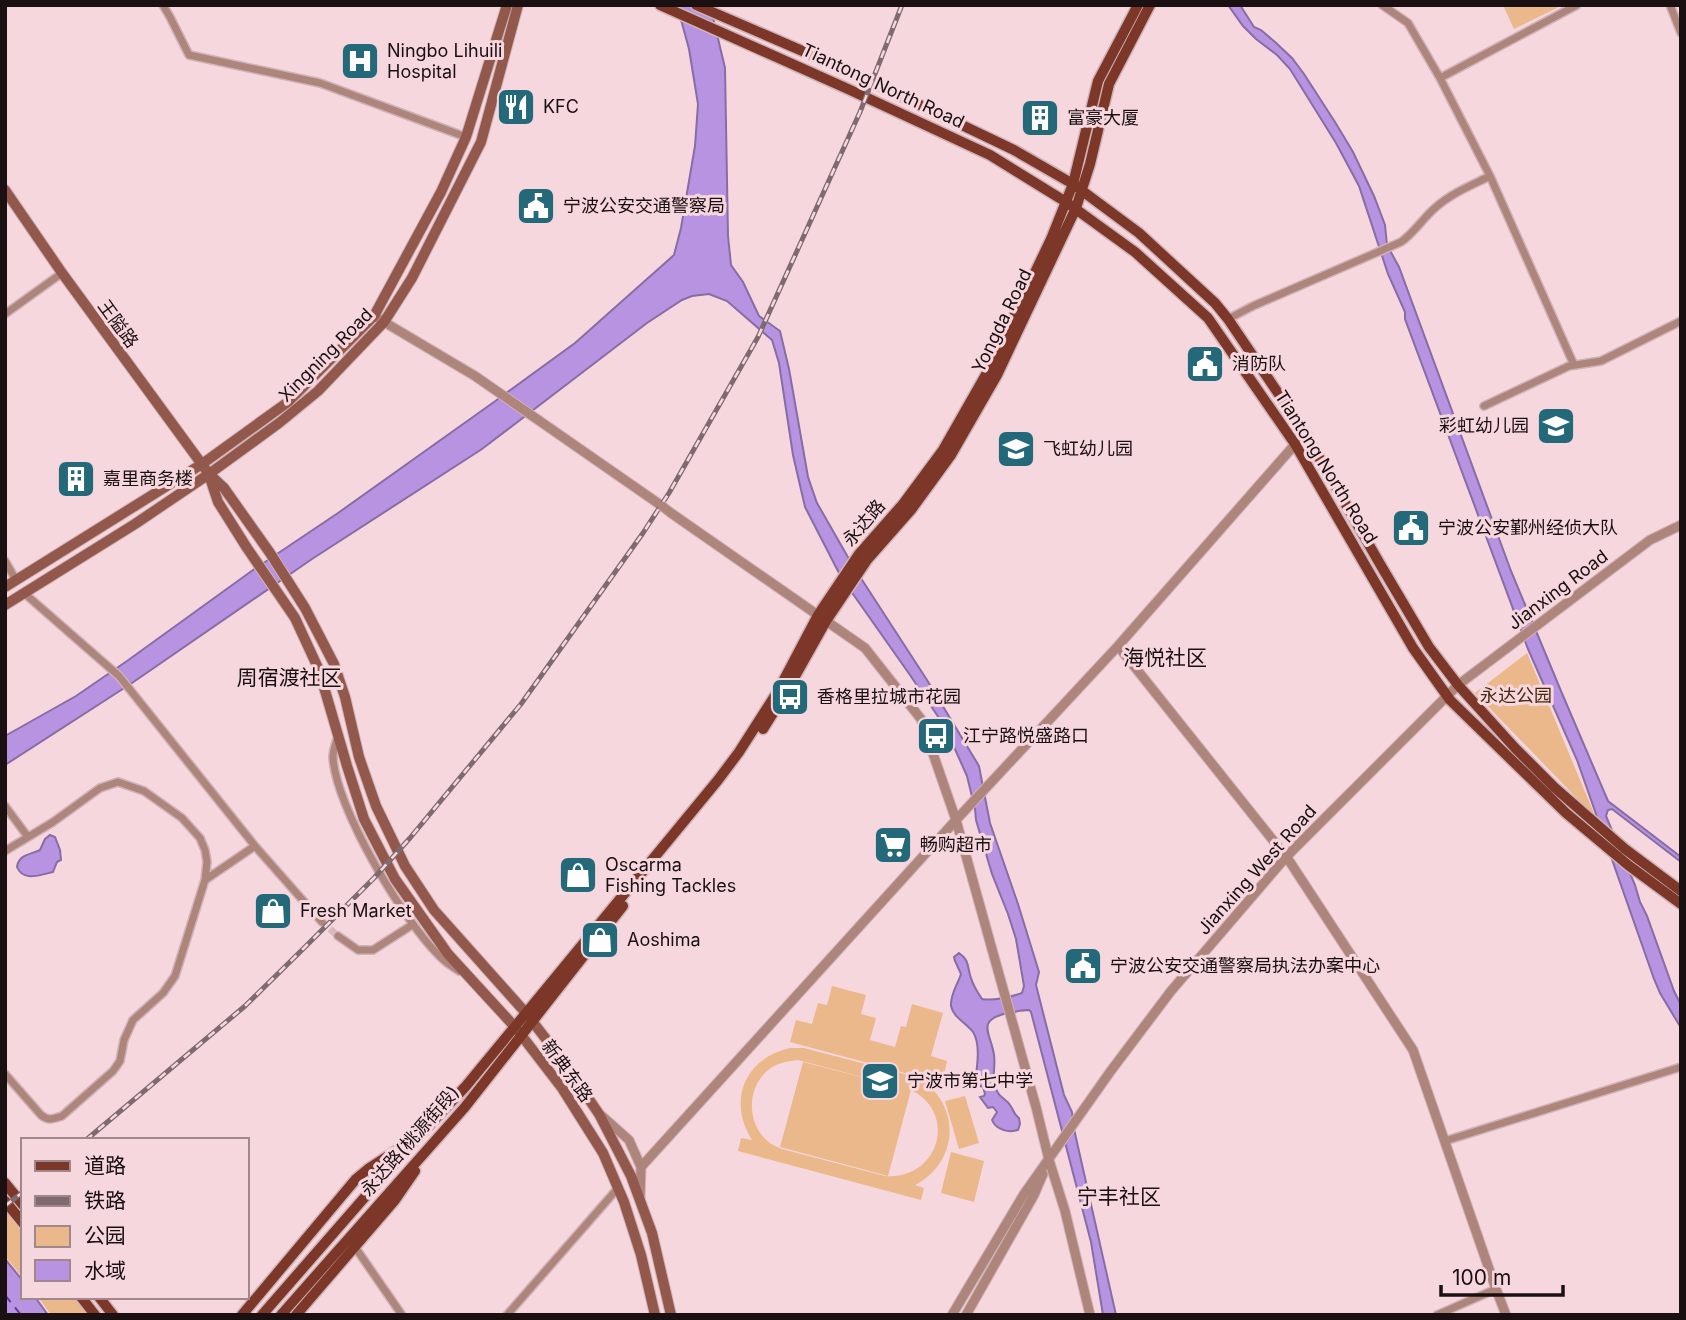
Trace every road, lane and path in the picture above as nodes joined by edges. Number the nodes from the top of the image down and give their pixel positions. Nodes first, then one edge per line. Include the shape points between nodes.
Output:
1 (163, 5) edge
2 (507, 5) edge
3 (518, 5) edge
4 (696, 5) edge
5 (1138, 5) edge
6 (1150, 5) edge
7 (1382, 5) edge
8 (1577, 5) edge
9 (1670, 5) edge
10 (665, 7) edge
11 (1681, 33) edge
12 (1440, 78) junction
13 (466, 137) junction
14 (1490, 176) junction
15 (1073, 184) junction
16 (5, 190) edge
17 (1083, 191) junction
18 (1071, 205) junction
19 (62, 274) junction
20 (5, 314) edge
21 (374, 316) junction
22 (1228, 319) junction
23 (1681, 321) edge
24 (384, 323) junction
25 (1574, 365) junction
26 (1483, 406) dead end
27 (1305, 433) junction
28 (1295, 444) junction
29 (202, 464) junction
30 (209, 474) junction
31 (1681, 525) edge
32 (5, 561) edge
33 (16, 580) junction
34 (5, 587) edge
35 (24, 593) junction
36 (5, 605) edge
37 (822, 618) junction
38 (1118, 646) junction
39 (1458, 685) junction
40 (1448, 696) junction
41 (338, 735) junction
42 (5, 806) edge
43 (956, 820) junction
44 (28, 837) junction
45 (255, 846) junction
46 (5, 851) edge
47 (1286, 857) junction
48 (205, 880) junction
49 (1681, 891) edge
50 (1681, 904) edge
51 (322, 922) tunnel mouth
52 (412, 925) junction
53 (338, 936) tunnel mouth
54 (470, 977) junction
55 (529, 1017) junction
56 (518, 1031) junction
57 (1681, 1067) edge
58 (5, 1074) edge
59 (599, 1114) junction
60 (447, 1126) junction
61 (416, 1138) junction
62 (1445, 1141) junction
63 (1052, 1156) junction
64 (641, 1167) junction
65 (5, 1183) edge
66 (618, 1188) junction
67 (5, 1201) edge
68 (640, 1201) junction
69 (21, 1203) edge
70 (21, 1221) edge
71 (355, 1247) junction
72 (1496, 1289) junction
73 (83, 1299) edge
74 (101, 1299) edge
75 (96, 1315) edge
76 (113, 1315) edge
77 (242, 1315) edge
78 (262, 1315) edge
79 (281, 1315) edge
80 (296, 1315) edge
81 (402, 1315) edge
82 (507, 1315) edge
83 (654, 1315) edge
84 (671, 1315) edge
85 (952, 1315) edge
86 (966, 1315) edge
87 (1090, 1315) edge
88 (1437, 1315) edge
89 (1506, 1315) edge

1 - 13 street via 189,55 320,83
2 - 13 main road, Xingning Road
3 - 24 main road, Xingning Road via 481,142
4 - 15 main road, Tiantong North Road via 851,72 1014,150
5 - 15 main road, 永达路 via 1098,82
6 - 17 main road via 1109,84
7 - 12 street via 1408,23
8 - 12 street
9 - 11 street
10 - 18 main road, Tiantong North Road via 990,155
12 - 14 street
13 - 21 main road, Xingning Road via 442,192
14 - 22 street via 1436,207 1401,242
14 - 25 street
15 - 17 main road, Tiantong North Road
15 - 18 main road, 永达路
16 - 19 main road, 王隘路
17 - 18 main road
17 - 22 main road, Tiantong North Road via 1139,233
18 - 28 main road, Tiantong North Road via 1135,252 1208,318
18 - 37 main road, 永达路 via 943,450
19 - 20 street
19 - 29 main road, 王隘路
21 - 24 street
21 - 29 main road, Xingning Road via 288,402
22 - 27 main road, Tiantong North Road
23 - 25 street via 1601,361
24 - 30 main road, Xingning Road via 318,391
24 - 37 street, bridge via 475,376
25 - 26 street
27 - 28 street
27 - 39 main road, Tiantong North Road via 1429,647
28 - 38 street
28 - 40 main road, Tiantong North Road via 1413,648
29 - 30 main road, 王隘路
29 - 33 main road, Xingning Road
30 - 35 main road, Xingning Road
30 - 41 main road, 新典东路 via 218,502 295,618 319,670
30 - 55 main road, 新典东路 via 271,553 334,664 376,806 405,866 434,910
31 - 39 street, Jianxing Road via 1650,540
32 - 33 street
33 - 34 main road, Xingning Road
35 - 36 main road, Xingning Road
35 - 45 street via 119,676
37 - 43 street via 865,648 921,719
37 - 55 main road, 永达路 via 739,752
38 - 43 street
38 - 47 street
39 - 40 street, Jianxing West Road
39 - 49 main road, Tiantong North Road via 1595,825
40 - 47 street, Jianxing West Road
40 - 50 main road, Tiantong North Road via 1556,804
41 - 52 street via 332,753 344,801
41 - 54 main road, 新典东路 via 364,820 395,879
42 - 44 street
43 - 63 street
43 - 64 street
44 - 46 street
44 - 48 street via 100,788 118,782 144,791 195,831 205,850
45 - 48 street
45 - 51 street
47 - 62 street via 1413,1049
47 - 63 street, Jianxing West Road via 1171,991
48 - 58 street via 175,976 129,1026 113,1072 52,1120 41,1115
52 - 53 street via 373,950 358,950
52 - 54 street via 445,962
54 - 56 main road, 新典东路
55 - 56 main road, 永达路(桃源街段)
55 - 59 main road, 新典东路
56 - 60 main road, 永达路(桃源街段)
56 - 61 main road, 永达路(桃源街段)
56 - 66 main road, 新典东路 via 562,1088 603,1153
57 - 62 street
59 - 64 street via 629,1140
59 - 68 main road, 新典东路
60 - 71 main road
60 - 79 main road, 永达路(桃源街段)
61 - 77 main road via 356,1180
61 - 78 main road, 永达路(桃源街段)
62 - 72 street
63 - 85 street, Jianxing West Road
63 - 86 street, Jianxing West Road
63 - 87 street
64 - 68 street
65 - 69 main road
66 - 82 street
66 - 83 main road, 新典东路 via 641,1255
67 - 70 main road
68 - 84 main road, 新典东路
71 - 80 main road
71 - 81 street
72 - 88 street
72 - 89 street
73 - 75 main road
74 - 76 main road

